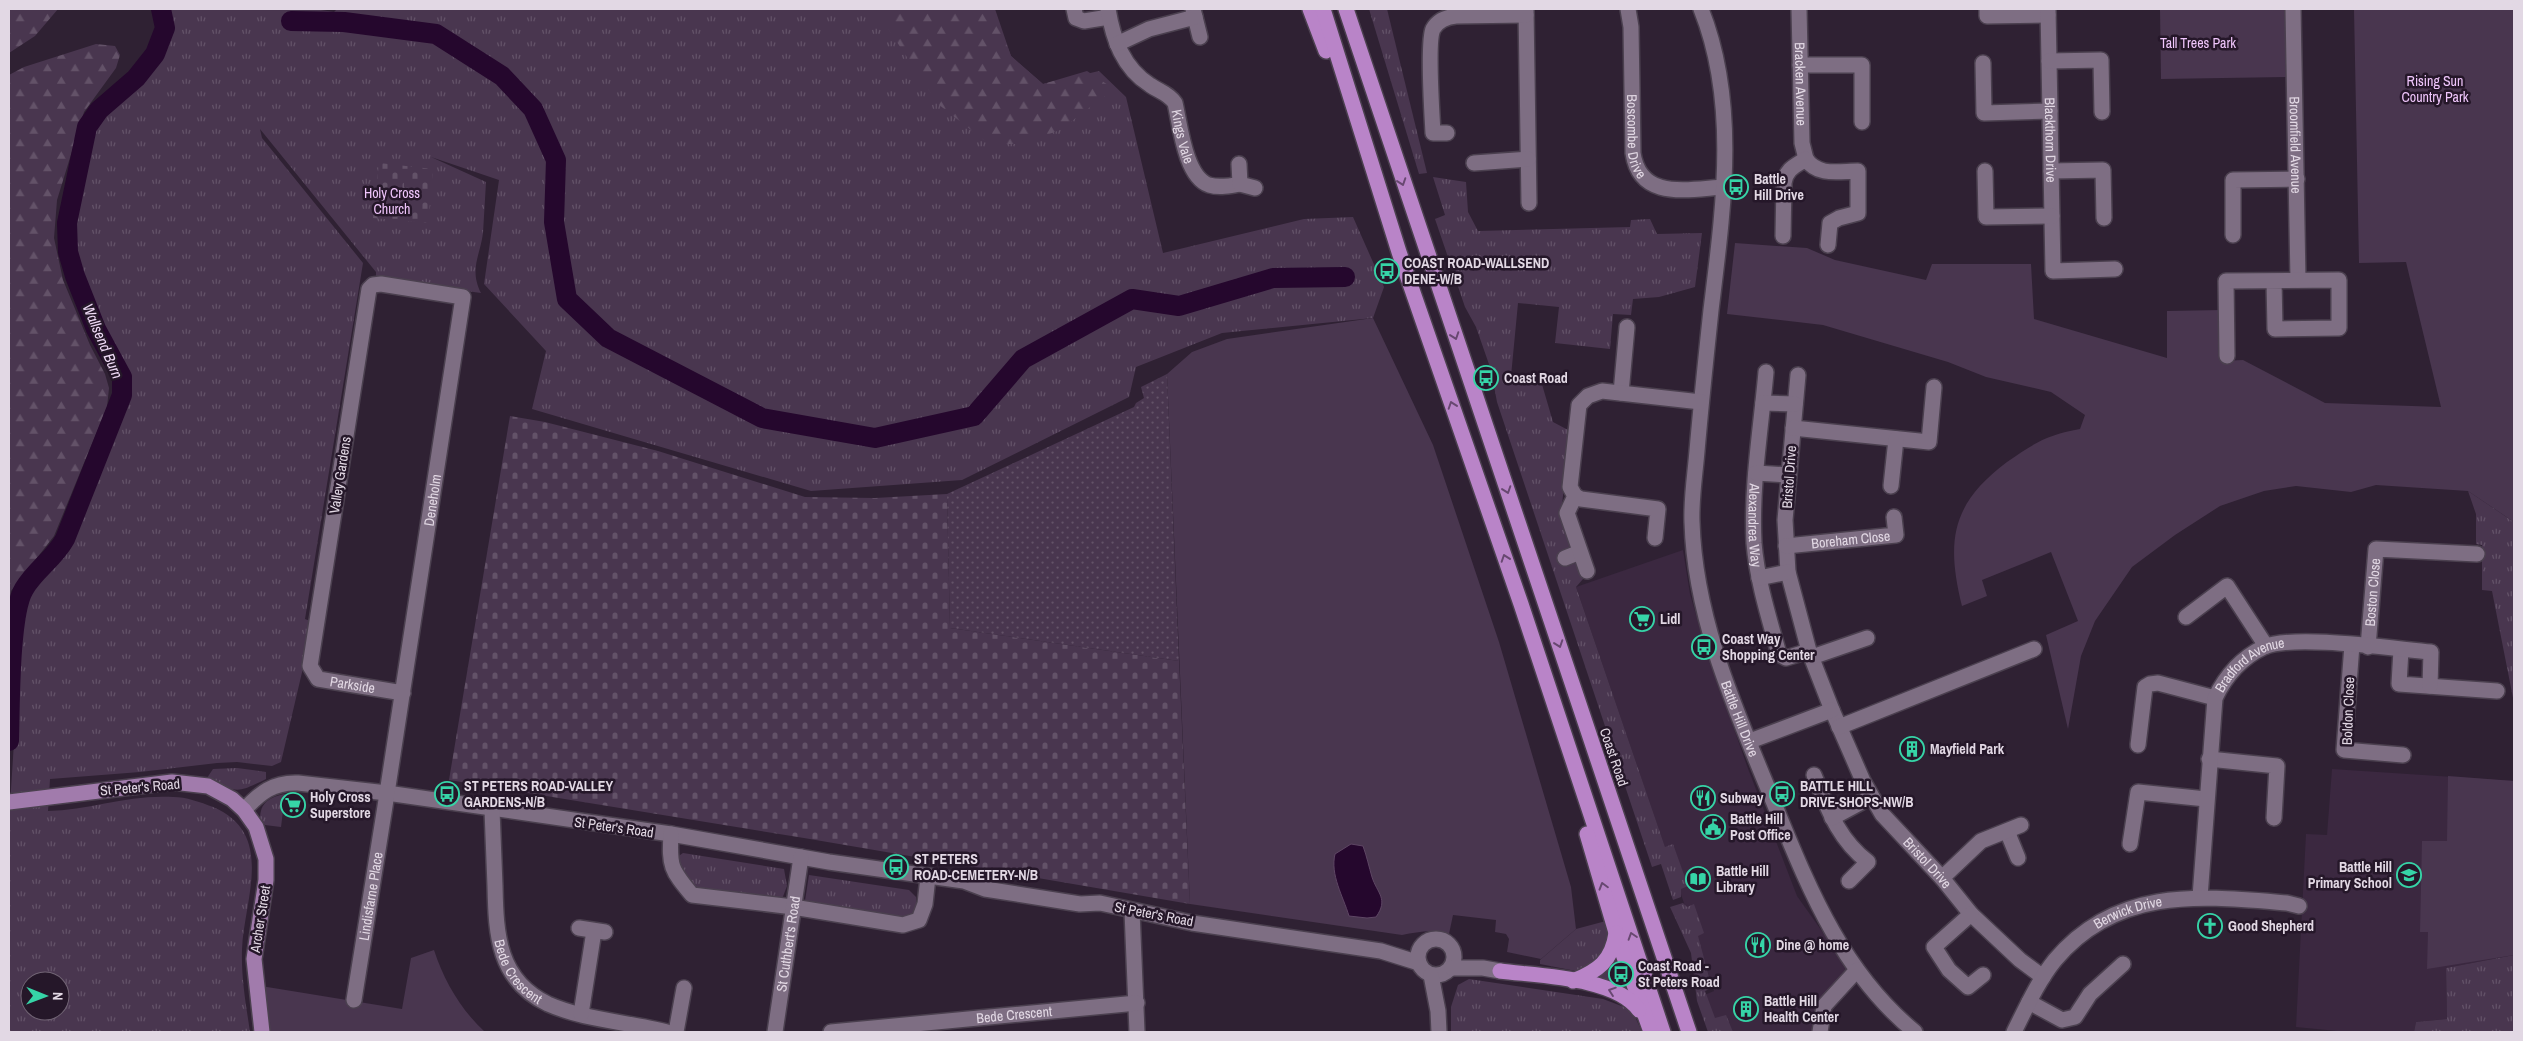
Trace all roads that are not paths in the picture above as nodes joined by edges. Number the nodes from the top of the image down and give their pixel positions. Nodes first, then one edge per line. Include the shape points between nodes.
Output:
1 (1074, 9) edge
2 (1310, 9) edge
3 (1323, 9) edge
4 (1346, 9) edge
5 (1352, 9) edge
6 (1628, 9) edge
7 (1701, 9) edge
8 (1799, 9) edge
9 (1987, 9) edge
10 (2293, 9) edge
11 (1526, 12) edge
12 (2048, 12) edge
13 (1109, 13) edge
14 (1194, 13) edge
15 (1200, 37) dead end
16 (1117, 44) junction
17 (2049, 61) junction
18 (1983, 63) dead end
19 (1800, 65) junction
20 (2050, 112) junction
21 (2102, 112) dead end
22 (1862, 122) dead end
23 (1447, 133) dead end
24 (1387, 136) junction
25 (1806, 159) junction
26 (1528, 160) junction
27 (1474, 163) dead end
28 (1239, 164) dead end
29 (1985, 171) dead end
30 (2051, 171) junction
31 (2297, 179) junction
32 (1724, 188) junction
33 (1529, 203) dead end
34 (2052, 216) junction
35 (2104, 218) dead end
36 (2234, 234) dead end
37 (1783, 236) dead end
38 (1828, 245) dead end
39 (1399, 252) junction
40 (2115, 269) dead end
41 (2298, 280) junction
42 (2274, 281) junction
43 (373, 285) joint
44 (1627, 327) dead end
45 (2227, 356) dead end
46 (1766, 372) dead end
47 (1798, 375) dead end
48 (1934, 386) dead end
49 (1621, 393) junction
50 (1701, 402) junction
51 (1763, 403) junction
52 (1795, 404) junction
53 (1792, 428) junction
54 (1896, 439) junction
55 (1756, 473) junction
56 (1788, 474) junction
57 (1891, 486) dead end
58 (1574, 496) junction
59 (1894, 517) dead end
60 (1655, 538) dead end
61 (1786, 546) junction
62 (1580, 552) junction
63 (2477, 554) dead end
64 (1565, 558) dead end
65 (1587, 571) dead end
66 (1788, 572) junction
67 (1759, 578) junction
68 (1522, 604) junction
69 (2186, 617) dead end
70 (1866, 638) dead end
71 (2352, 645) junction
72 (2266, 646) junction
73 (2368, 647) junction
74 (2034, 649) dead end
75 (2401, 650) junction
76 (1811, 654) junction
77 (310, 666) joint
78 (2430, 686) junction
79 (2497, 691) dead end
80 (403, 693) junction
81 (2215, 698) junction
82 (1832, 710) junction
83 (1839, 727) junction
84 (1750, 741) junction
85 (2138, 745) dead end
86 (2403, 755) dead end
87 (2209, 759) junction
88 (1814, 775) dead end
89 (387, 793) junction
90 (1871, 797) junction
91 (2206, 799) junction
92 (9, 802) edge
93 (244, 810) junction
94 (492, 810) junction
95 (1832, 818) junction
96 (2274, 818) dead end
97 (2021, 826) dead end
98 (2007, 831) junction
99 (670, 834) junction
100 (2130, 844) dead end
101 (801, 857) junction
102 (2018, 858) dead end
103 (928, 877) junction
104 (1942, 878) junction
105 (1849, 881) dead end
106 (2200, 897) junction
107 (2299, 906) dead end
108 (793, 907) junction
109 (1132, 911) junction
110 (1971, 914) junction
111 (593, 930) dead end
112 (1616, 933) junction
113 (1419, 956) junction
114 (2123, 964) dead end
115 (1445, 968) junction
116 (1500, 970) joint
117 (1858, 970) junction
118 (1983, 975) dead end
119 (2043, 977) junction
120 (1574, 981) junction
121 (684, 988) dead end
122 (354, 1000) dead end
123 (2029, 1002) junction
124 (1137, 1004) junction
125 (581, 1014) junction
126 (1643, 1015) junction
127 (262, 1032) edge
128 (667, 1032) edge
129 (676, 1032) edge
130 (775, 1032) edge
131 (831, 1032) edge
132 (1137, 1032) edge
133 (1439, 1032) edge
134 (1651, 1032) edge
135 (1663, 1032) edge
136 (1689, 1032) edge
137 (1820, 1032) edge
138 (1915, 1032) edge
139 (2014, 1032) edge

1 - 13 street, Kings Vale via 1076,18 1084,21
2 - 39 highway
3 - 39 highway
4 - 24 highway, Coast Road
5 - 24 highway
6 - 32 street, Boscombe Drive via 1633,153 1638,169 1648,182 1664,189
7 - 32 street, Battle Hill Drive via 1712,39 1720,77
8 - 19 street, Bracken Avenue
9 - 12 street via 1987,16
10 - 31 street, Broomfield Avenue
11 - 23 street via 1450,17 1434,29 1431,40 1433,133
11 - 26 street
12 - 17 street, Blackthorn Drive
13 - 16 street, Kings Vale
14 - 15 street
14 - 16 street
16 - 28 street, Kings Vale via 1134,74 1171,96 1187,157 1194,172 1206,184 1248,186
17 - 20 street, Blackthorn Drive
17 - 21 street via 2102,60
18 - 20 street via 1984,113
19 - 22 street via 1862,65
19 - 25 street, Bracken Avenue via 1802,143
20 - 30 street, Blackthorn Drive
24 -> 136 highway, Coast Road
25 - 37 street via 1792,167 1785,176
25 - 38 street via 1823,172 1858,171 1858,213 1830,223
26 - 27 street
26 - 33 street
29 - 34 street via 1986,217
30 - 34 street, Blackthorn Drive
30 - 35 street via 2103,170
31 - 36 street via 2232,180
31 - 41 street, Broomfield Avenue
32 - 50 street, Battle Hill Drive
34 - 40 street, Blackthorn Drive via 2053,270
68 -> 39 highway
41 - 42 street
41 - 42 street via 2339,280 2339,328 2275,329
42 - 45 street via 2226,281
43 - 77 street, Valley Gardens via 369,290
43 - 80 street, Deneholm via 463,297
44 - 49 street
46 - 51 street, Alexandrea Way
47 - 52 street, Bristol Drive
48 - 54 street, Bristol Drive via 1929,442
49 - 50 street
49 - 58 street via 1602,391 1588,396 1579,405 1570,487
50 - 84 street, Battle Hill Drive via 1692,520 1698,590 1717,659
51 - 52 street
51 - 55 street, Alexandrea Way
52 - 53 street, Bristol Drive
53 - 54 street, Bristol Drive
53 - 56 street, Bristol Drive
54 - 57 street
55 - 56 street, Alexandrea Way
55 - 67 street, Alexandrea Way via 1754,543
56 - 61 street, Bristol Drive
58 - 60 street via 1581,500 1658,509
58 - 62 street via 1567,513
59 - 61 street, Boreham Close via 1896,535
61 - 66 street, Bristol Drive
62 - 64 street
62 - 65 street
63 - 73 street, Boston Close via 2376,549
66 - 67 street, Alexandrea Way
66 - 76 street, Bristol Drive
67 - 76 street, Alexandrea Way via 1779,654 1786,658
112 -> 68 highway
135 -> 68 highway
69 - 72 street via 2227,586
70 - 76 street, Alexandrea Way
71 - 72 street, Bradford Avenue via 2312,642
71 - 73 street, Bradford Avenue
71 - 86 street, Boldon Close via 2344,750
72 - 81 street, Bradford Avenue via 2241,661 2223,681
73 - 75 street, Bradford Avenue
74 - 83 street
75 - 78 street, Bradford Avenue via 2432,652
75 - 78 street via 2398,684
76 - 82 street, Bristol Drive
77 - 80 street, Parkside via 318,679
78 - 79 street
80 - 89 street, Deneholm
81 - 85 street via 2158,683 2145,687
81 - 87 street, Bradford Avenue
82 - 83 street, Bristol Drive
82 - 84 street
83 - 90 street, Bristol Drive
84 - 117 street, Battle Hill Drive via 1816,902 1842,950
87 - 91 street, Bradford Avenue
87 - 96 street via 2277,766
88 - 95 street
89 - 93 street, St Peter's Road via 283,783 263,791
89 - 94 street, St Peter's Road
89 - 122 street, Lindisfarne Place
90 - 95 street
90 - 104 street, Bristol Drive via 1882,814
91 - 100 street via 2138,792
91 - 106 street, Bradford Avenue
92 - 93 main road, St Peter's Road via 172,782 203,785 226,794
93 - 127 main road, Archer Street via 256,828 266,859 266,880 254,959
94 - 99 street, St Peter's Road
94 - 125 street, Bede Crescent via 496,925 505,962 528,992 548,1004
95 - 105 street via 1851,849 1868,862
97 - 98 street
98 - 102 street
98 - 104 street via 1982,842
99 - 101 street, St Peter's Road
99 - 108 street, St Peter's Road via 669,862 677,878 692,894
101 - 103 street, St Peter's Road
101 - 108 street, St Cuthbert's Road
103 - 108 street, St Peter's Road via 925,904 919,920 903,926
103 - 109 street, St Peter's Road via 1080,904 1100,903
104 - 110 street, Bristol Drive
106 - 107 street, Berwick Drive
106 - 119 street, Berwick Drive via 2161,900 2108,916 2081,934
108 - 130 street, St Cuthbert's Road
109 - 113 street, St Peter's Road
109 - 124 street
110 - 118 street via 1934,947 1949,970 1968,987
110 - 119 street, Bristol Drive
111 - 125 street
112 - 120 highway via 1605,963
112 - 126 highway
113 - 115 street, St Peter's Road via 1421,968
113 - 115 street, St Peter's Road via 1426,942 1439,939 1450,944
114 - 123 street via 2090,994 2075,1017 2062,1020
115 - 116 street, St Peter's Road
115 - 133 street via 1438,1011
116 - 120 highway
117 - 137 street via 1824,1006
117 - 138 street, Battle Hill Drive
119 - 123 street, Berwick Drive
126 -> 120 highway via 1623,994
121 - 129 street
123 - 139 street, Berwick Drive
124 - 131 street, Bede Crescent
124 - 132 street
125 - 128 street, Bede Crescent
126 - 134 highway

